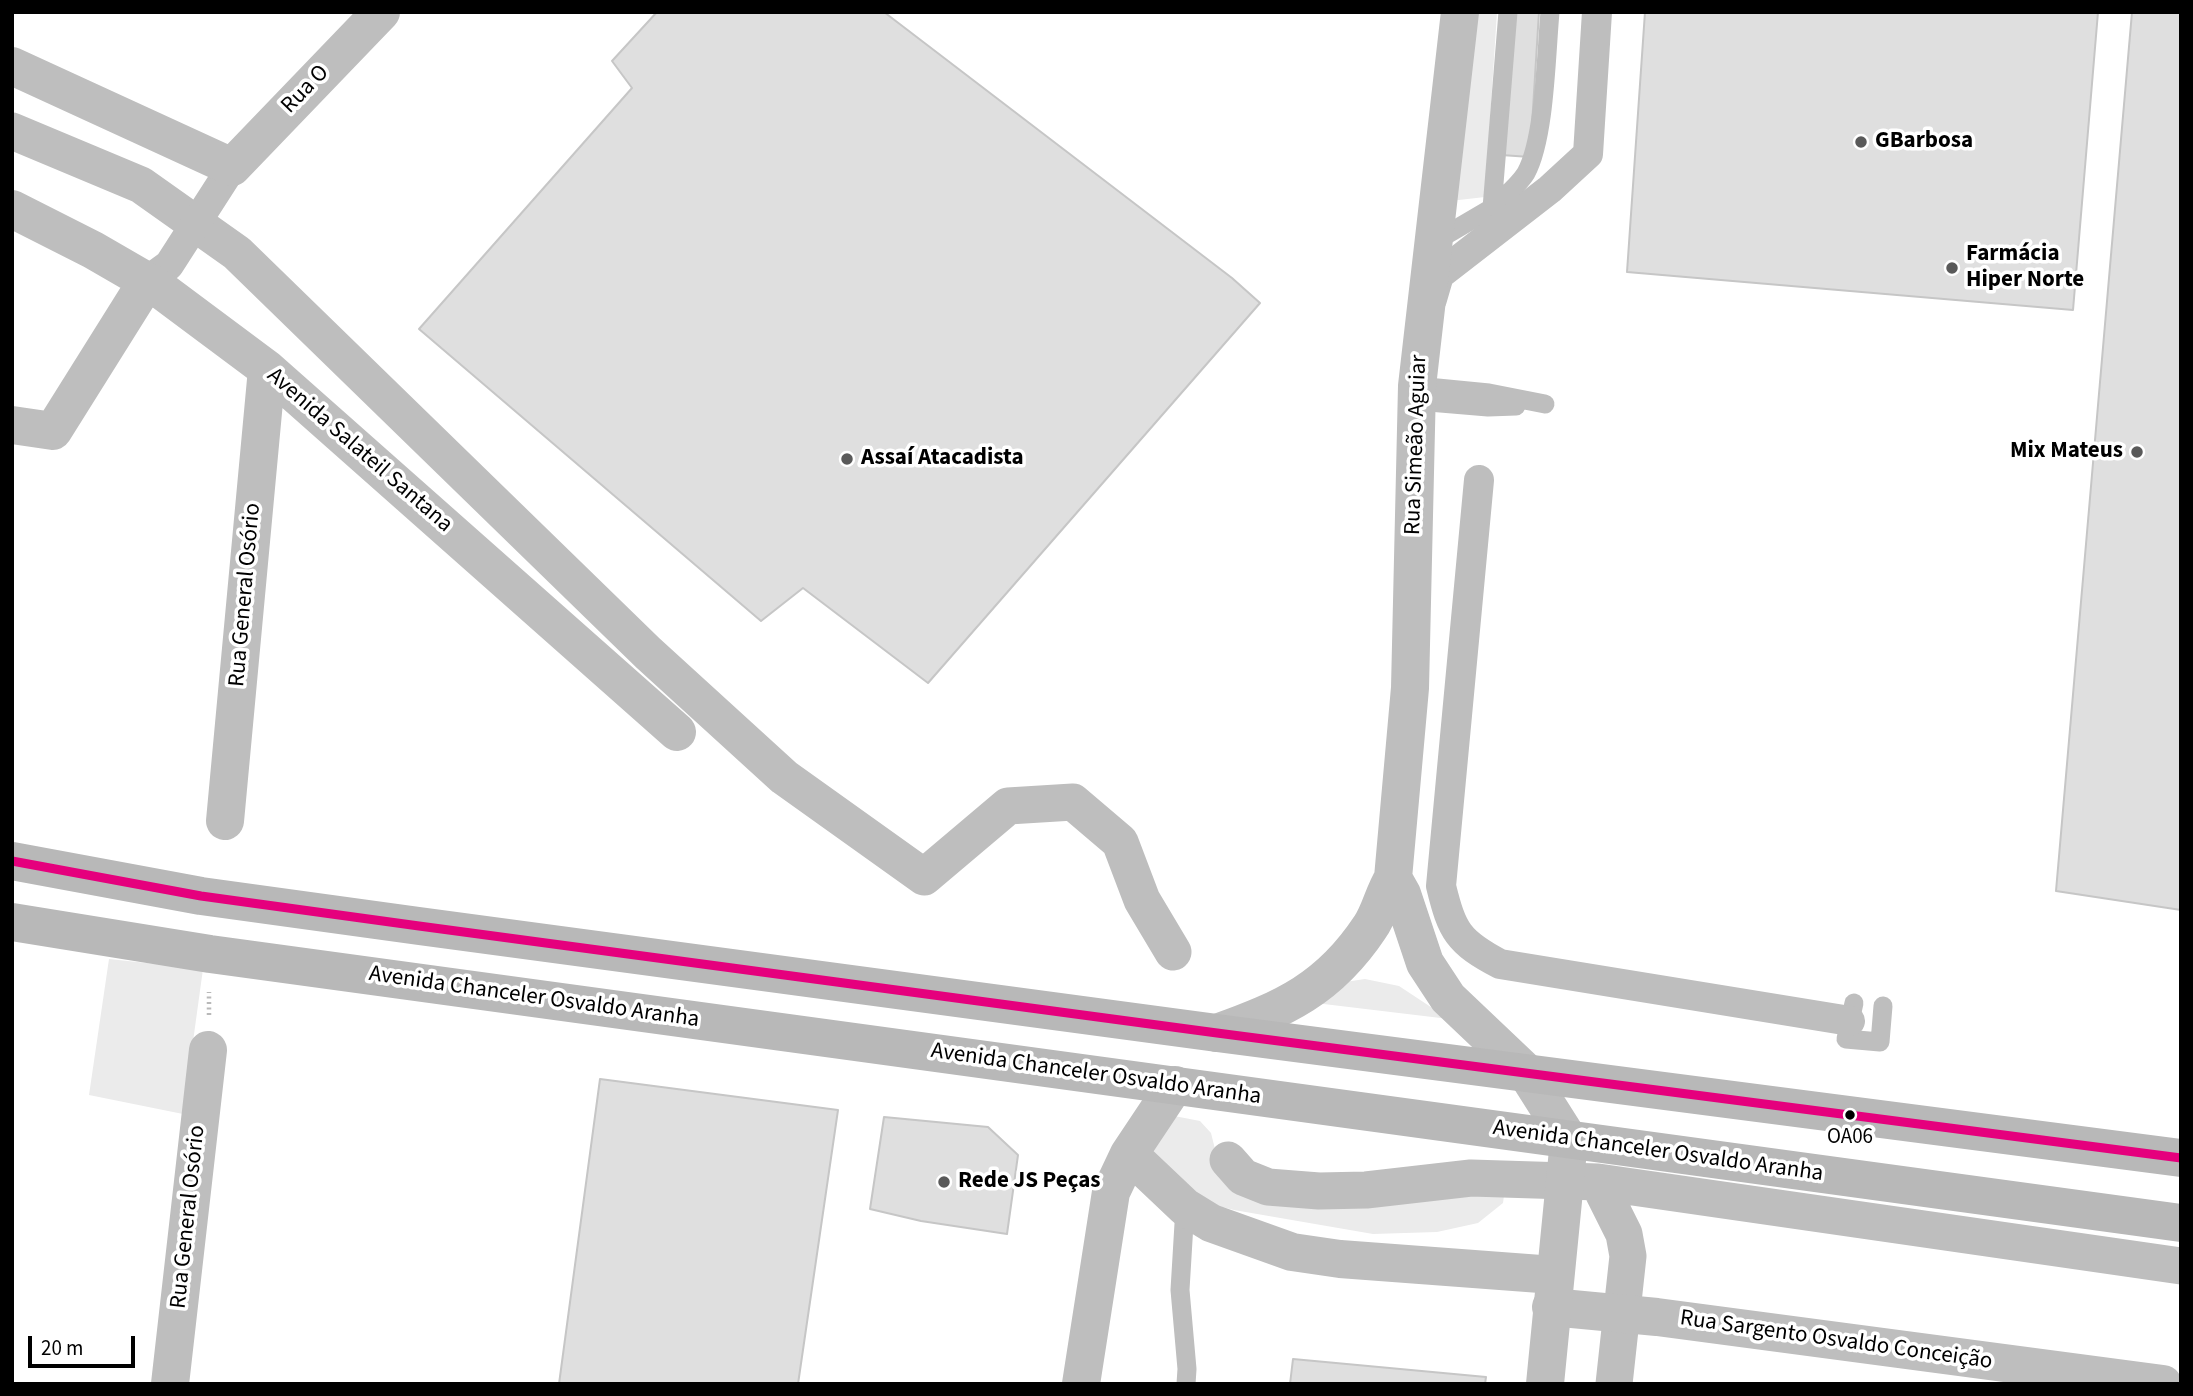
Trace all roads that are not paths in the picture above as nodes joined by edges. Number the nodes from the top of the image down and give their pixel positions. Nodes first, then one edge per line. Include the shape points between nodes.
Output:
1 (381, 12) edge
2 (1460, 12) edge
3 (1508, 12) edge
4 (1550, 12) edge
5 (1597, 12) edge
6 (12, 66) edge
7 (232, 167) junction
8 (1492, 208) junction
9 (12, 209) edge
10 (1433, 242) junction
11 (158, 273) junction
12 (1421, 336) junction
13 (267, 369) junction
14 (1417, 393) junction
15 (12, 425) edge
16 (1479, 480) dead end
17 (677, 732) dead end
18 (225, 821) dead end
19 (12, 861) edge
20 (1393, 878) junction
21 (12, 922) edge
22 (1882, 1006) dead end
23 (1850, 1021) joint
24 (1217, 1033) junction
25 (208, 1050) road end
26 (1526, 1072) junction
27 (1175, 1085) junction
28 (1568, 1151) junction
29 (1129, 1154) junction
30 (2181, 1158) edge
31 (1185, 1207) junction
32 (2181, 1223) edge
33 (1552, 1291) junction
34 (2033, 1376) edge
35 (170, 1384) edge
36 (1081, 1384) edge
37 (1186, 1384) edge
38 (1545, 1384) edge
39 (2163, 1384) edge

1 - 7 street, Rua O
2 - 10 street, Rua Simeão Aguiar
3 - 8 lane
4 - 8 lane via 1533,157 1518,183
5 - 12 street via 1588,154 1439,275
6 - 7 street
7 - 11 street
8 - 10 lane
9 - 11 street, Avenida Salateil Santana via 93,250
10 - 12 street, Rua Simeão Aguiar
11 - 13 street, Avenida Salateil Santana
11 - 15 street via 53,431
12 - 14 street, Rua Simeão Aguiar
13 - 17 street, Avenida Salateil Santana
13 - 18 street, Rua General Osório
14 - 14 lane via 1488,407 1545,404 1489,393
14 - 20 street, Rua Simeão Aguiar via 1410,688
16 - 23 street via 1441,886 1460,937 1474,951 1500,964
19 - 24 main road via 201,895
20 - 24 street via 1372,925 1329,977 1270,1014
20 - 26 street via 1425,963 1448,998
21 - 27 main road, Avenida Chanceler Osvaldo Aranha via 210,954
22 - 23 lane via 1880,1042
24 - 26 main road
25 - 35 street, Rua General Osório
26 - 28 street
26 - 30 main road
27 - 28 main road, Avenida Chanceler Osvaldo Aranha
27 - 29 street
28 - 32 main road, Avenida Chanceler Osvaldo Aranha
28 - 33 street
29 - 31 street, Rua Sargento Osvaldo Conceição
29 - 36 street via 1111,1192 1105,1219
31 - 33 street, Rua Sargento Osvaldo Conceição via 1211,1223 1292,1252
31 - 37 lane via 1180,1290
33 - 34 street, Rua Sargento Osvaldo Conceição via 1608,1311
33 - 38 street
34 - 39 street, Rua Sargento Osvaldo Conceição

